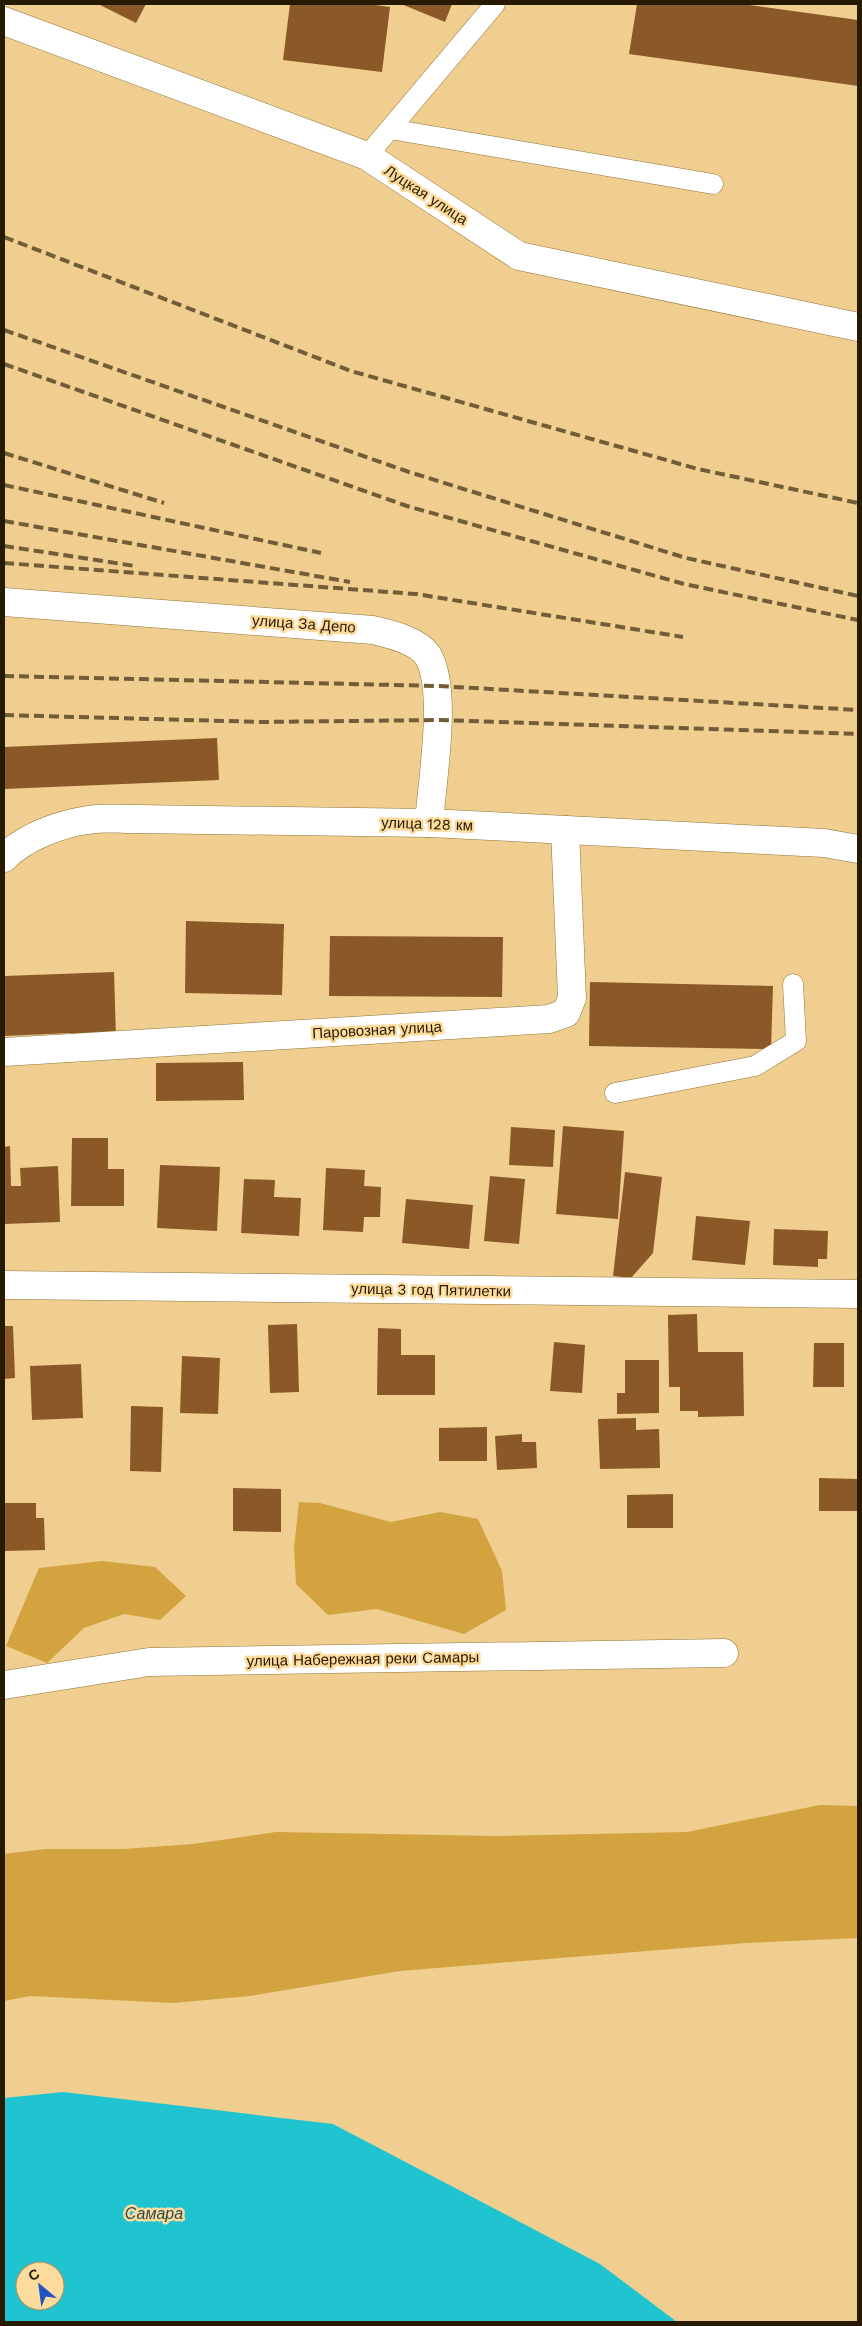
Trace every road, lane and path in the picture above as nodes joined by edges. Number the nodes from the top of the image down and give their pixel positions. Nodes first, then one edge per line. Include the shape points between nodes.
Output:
1 (495, 4) edge
2 (4, 21) edge
3 (390, 129) junction
4 (367, 156) junction
5 (713, 184) dead end
6 (858, 327) edge
7 (4, 602) edge
8 (429, 823) junction
9 (565, 830) junction
10 (858, 849) edge
11 (4, 858) edge
12 (793, 984) dead end
13 (4, 1052) edge
14 (615, 1093) dead end
15 (4, 1285) edge
16 (858, 1294) edge
17 (724, 1653) dead end
18 (4, 1685) edge

1 - 3 lane
2 - 4 street, Луцкая улица
3 - 4 lane
3 - 5 lane
4 - 6 street, Луцкая улица via 519,256
7 - 8 street, улица За Депо via 373,630 406,639 427,654 438,686
8 - 9 street, улица 128 км
8 - 11 street, улица 128 км via 89,820 53,829 12,849
9 - 10 street, улица 128 км via 824,843
9 - 13 street, Паровозная улица via 572,998 566,1013 549,1019
12 - 14 lane via 796,1041 755,1066
15 - 16 street, улица 3 год Пятилетки
17 - 18 street, улица Набережная реки Самары via 149,1662

